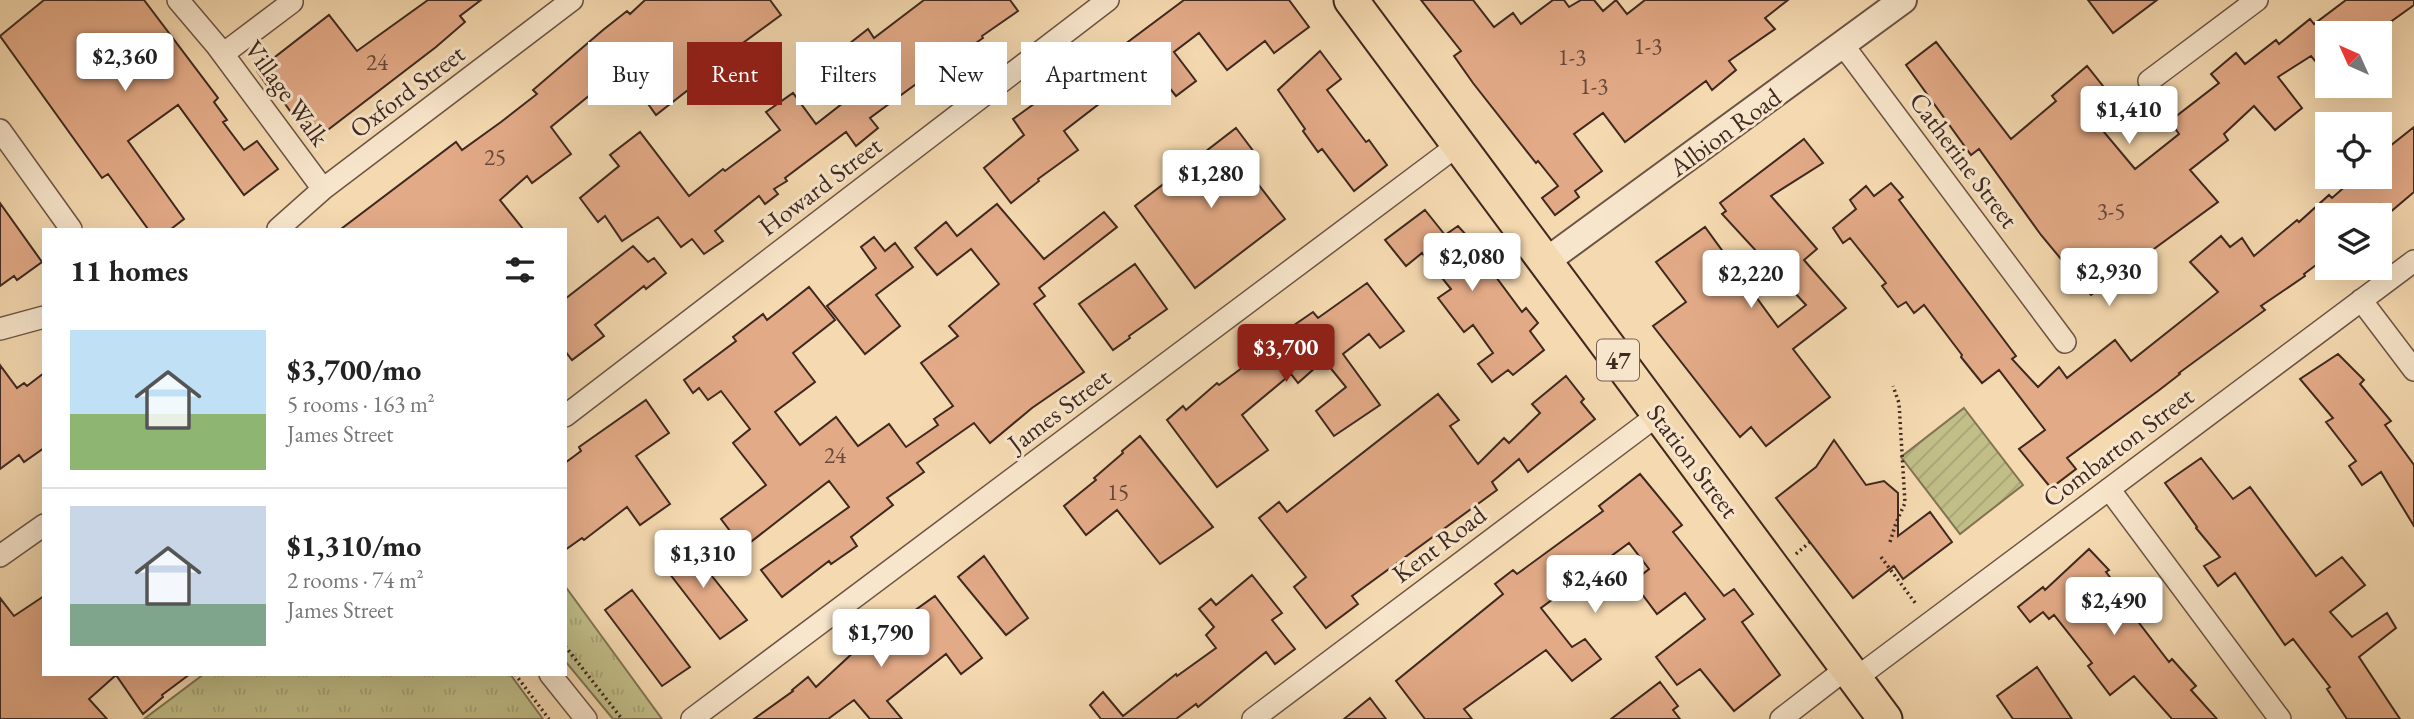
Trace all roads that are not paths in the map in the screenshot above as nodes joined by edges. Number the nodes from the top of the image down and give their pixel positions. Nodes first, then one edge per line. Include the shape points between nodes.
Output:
1 (178, 0) edge
2 (572, 0) edge
3 (1108, 0) edge
4 (1351, 0) edge
5 (1903, 0) edge
6 (2257, 0) edge
7 (292, 2) dead end
8 (1843, 45) junction
9 (223, 54) junction
10 (2149, 81) dead end
11 (0, 130) edge
12 (1458, 145) junction
13 (323, 189) junction
14 (70, 228) edge
15 (279, 228) edge
16 (2414, 261) edge
17 (1545, 262) junction
18 (2361, 300) junction
19 (42, 318) edge
20 (0, 330) edge
21 (2066, 342) dead end
22 (2414, 370) edge
23 (567, 414) edge
24 (1659, 414) junction
25 (2109, 489) junction
26 (42, 526) edge
27 (0, 556) edge
28 (1851, 673) junction
29 (552, 676) edge
30 (586, 719) edge
31 (692, 719) edge
32 (1253, 719) edge
33 (1781, 719) edge
34 (1885, 719) edge
35 (2280, 719) edge

1 - 9 street, Village Walk
2 - 13 street, Oxford Street
3 - 23 street, Howard Street
4 - 12 main road, Station Street / 47
5 - 8 street, Albion Road
6 - 10 street
7 - 9 street
8 - 17 street, Albion Road
8 - 21 street, Catherine Street
9 - 13 street, Village Walk
11 - 14 street
12 - 17 main road, Station Street / 47
12 - 31 street, James Street
13 - 15 street, Oxford Street
16 - 18 street, Combarton Street
17 - 24 main road, Station Street / 47
18 - 22 street
18 - 25 street, Combarton Street
19 - 20 street
24 - 28 main road, Station Street / 47
24 - 32 street, Kent Road
25 - 28 street, Combarton Street
25 - 35 street
26 - 27 street
28 - 33 street, Combarton Street
28 - 34 main road, Station Street / 47
29 - 30 street

